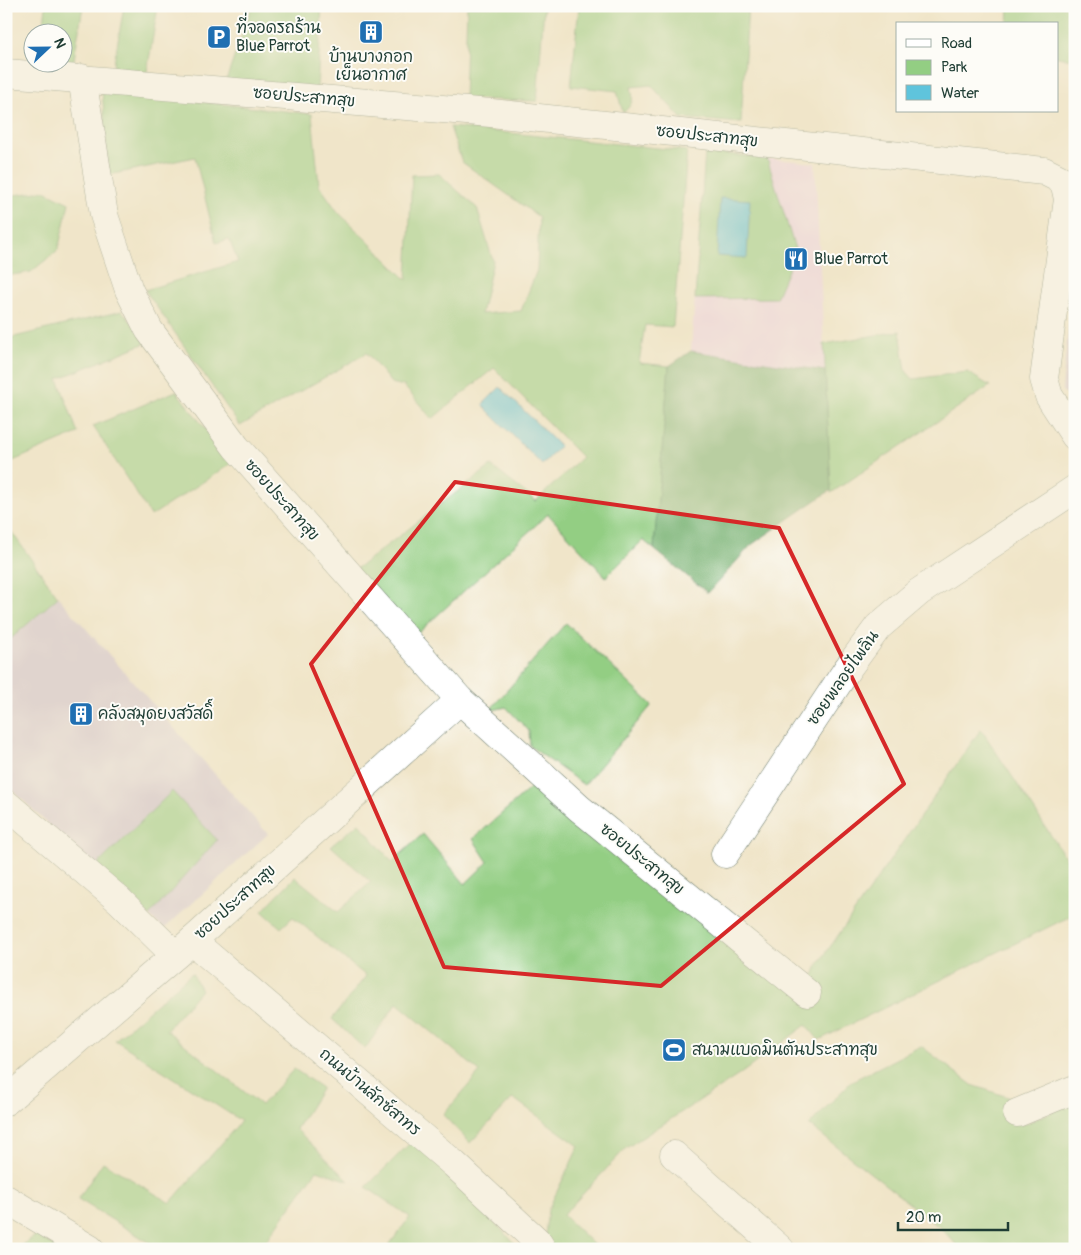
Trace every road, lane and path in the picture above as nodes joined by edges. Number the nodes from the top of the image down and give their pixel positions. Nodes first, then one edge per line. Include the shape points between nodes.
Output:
1 (6, 73) edge
2 (82, 78) junction
3 (1075, 436) edge
4 (1075, 489) edge
5 (460, 700) junction
6 (6, 804) edge
7 (725, 854) dead end
8 (184, 948) junction
9 (806, 993) dead end
10 (1075, 1088) edge
11 (6, 1100) edge
12 (1017, 1112) dead end
13 (674, 1155) dead end
14 (6, 1199) edge
15 (90, 1249) edge
16 (542, 1249) edge
17 (780, 1249) edge

1 - 2 street, ซอยประสาทสุข
2 - 3 street, ซอยประสาทสุข via 491,113 1044,171 1064,181 1068,199 1044,379 1049,396
2 - 5 street, ซอยประสาทสุข via 104,215 129,290 149,330 236,447
4 - 7 street, ซอยพลอยไพลิน via 919,592 878,627
5 - 8 street, ซอยประสาทสุข
5 - 9 street, ซอยประสาทสุข via 579,808
6 - 8 street, ถนนบ้านลักซ์สาทร via 119,900
8 - 11 street, ซอยประสาทสุข
8 - 16 street, ถนนบ้านลักซ์สาทร via 454,1164
10 - 12 street
13 - 17 street
14 - 15 street

